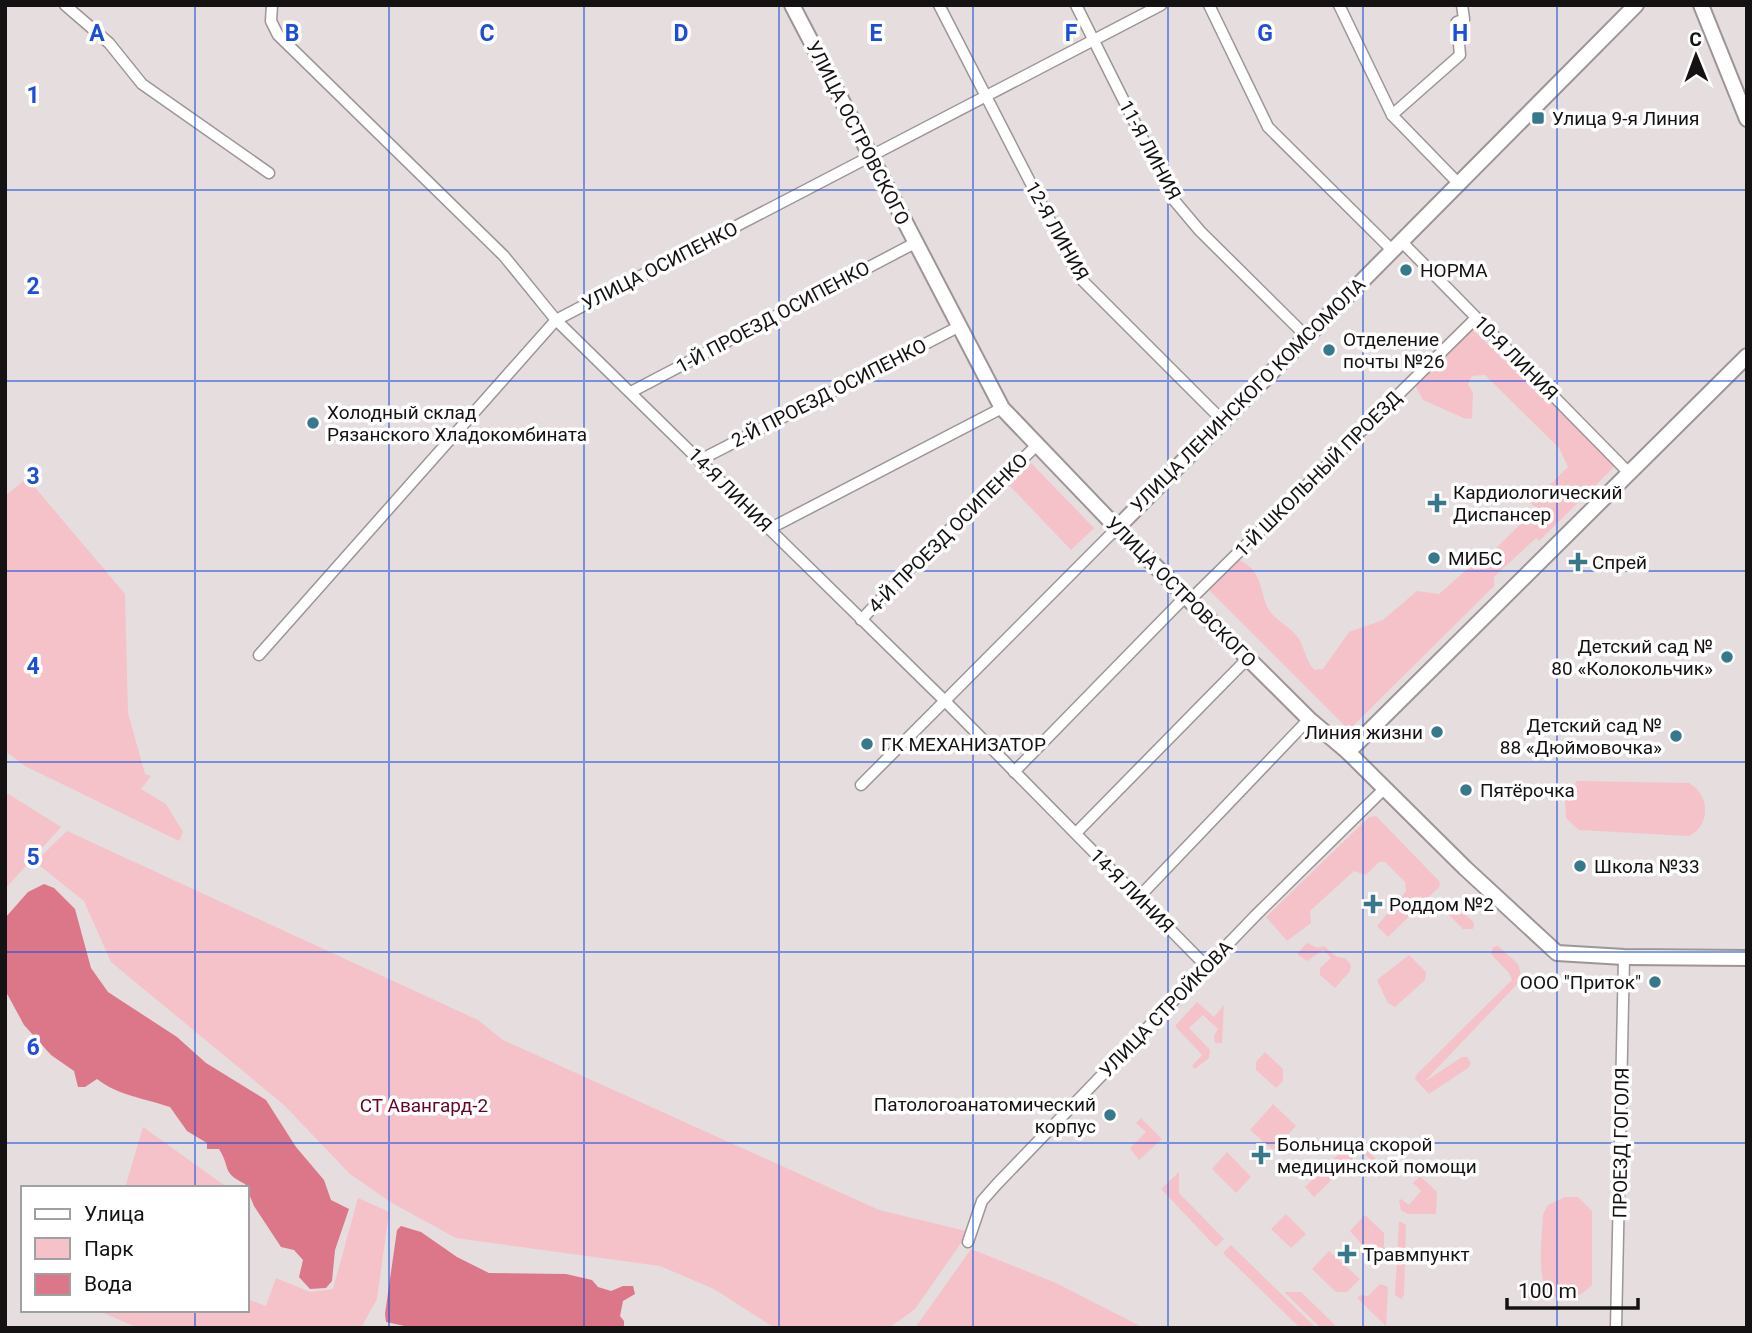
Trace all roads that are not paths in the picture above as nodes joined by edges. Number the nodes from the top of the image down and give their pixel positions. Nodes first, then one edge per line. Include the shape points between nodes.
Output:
1 (65, 5) edge
2 (272, 5) edge
3 (792, 5) edge
4 (939, 5) edge
5 (1076, 5) edge
6 (1161, 5) edge
7 (1209, 5) edge
8 (1339, 5) edge
9 (1462, 5) edge
10 (1636, 5) edge
11 (1701, 5) edge
12 (1094, 40) junction
13 (986, 95) junction
14 (1392, 116) junction
15 (1747, 119) edge
16 (871, 156) junction
17 (269, 173) dead end
18 (1458, 183) junction
19 (915, 243) junction
20 (1396, 246) junction
21 (1476, 318) junction
22 (556, 320) junction
23 (958, 327) junction
24 (1307, 337) junction
25 (1747, 356) edge
26 (631, 392) junction
27 (1002, 408) junction
28 (1223, 421) junction
29 (1036, 446) junction
30 (700, 460) junction
31 (1630, 474) junction
32 (1117, 528) junction
33 (769, 529) junction
34 (1188, 598) junction
35 (861, 620) junction
36 (259, 655) dead end
37 (1248, 657) junction
38 (945, 701) junction
39 (1309, 719) junction
40 (1348, 752) junction
41 (1014, 772) junction
42 (861, 785) dead end
43 (1384, 789) junction
44 (1076, 834) junction
45 (1139, 897) junction
46 (1624, 957) junction
47 (1747, 958) edge
48 (1207, 967) junction
49 (968, 1242) dead end
50 (1616, 1328) edge

1 - 17 street via 109,43 142,83
2 - 22 street, 14-Я ЛИНИЯ via 271,21 278,35 504,256
3 - 16 street, УЛИЦА ОСТРОВСКОГО
4 - 13 street, 12-Я ЛИНИЯ
5 - 12 street, 11-Я ЛИНИЯ
6 - 12 street, УЛИЦА ОСИПЕНКО
7 - 20 street, 10-Я ЛИНИЯ via 1268,127
8 - 14 street
9 - 14 street via 1464,19 1457,22 1460,55
10 - 18 street, УЛИЦА ЛЕНИНСКОГО КОМСОМОЛА
11 - 15 street
12 - 13 street, УЛИЦА ОСИПЕНКО
12 - 24 street, 11-Я ЛИНИЯ via 1173,199
13 - 16 street, УЛИЦА ОСИПЕНКО
13 - 28 street, 12-Я ЛИНИЯ via 1079,277
14 - 18 street
16 - 19 street, УЛИЦА ОСТРОВСКОГО
16 - 22 street, УЛИЦА ОСИПЕНКО
18 - 20 street, УЛИЦА ЛЕНИНСКОГО КОМСОМОЛА
19 - 23 street, УЛИЦА ОСТРОВСКОГО
19 - 26 street, 1-Й ПРОЕЗД ОСИПЕНКО
20 - 21 street, 10-Я ЛИНИЯ
20 - 24 street, УЛИЦА ЛЕНИНСКОГО КОМСОМОЛА
21 - 31 street, 10-Я ЛИНИЯ
21 - 34 street, 1-Й ШКОЛЬНЫЙ ПРОЕЗД
22 - 26 street, 14-Я ЛИНИЯ
22 - 36 street, УЛИЦА ОСИПЕНКО
23 - 27 street, УЛИЦА ОСТРОВСКОГО
23 - 30 street, 2-Й ПРОЕЗД ОСИПЕНКО
24 - 28 street, УЛИЦА ЛЕНИНСКОГО КОМСОМОЛА
25 - 31 street
26 - 30 street, 14-Я ЛИНИЯ
27 - 29 street, УЛИЦА ОСТРОВСКОГО
27 - 33 street
28 - 32 street, УЛИЦА ЛЕНИНСКОГО КОМСОМОЛА
29 - 32 street, УЛИЦА ОСТРОВСКОГО
29 - 35 street, 4-Й ПРОЕЗД ОСИПЕНКО
30 - 33 street, 14-Я ЛИНИЯ
31 - 40 street
32 - 34 street, УЛИЦА ОСТРОВСКОГО
32 - 38 street, УЛИЦА ЛЕНИНСКОГО КОМСОМОЛА
33 - 35 street, 14-Я ЛИНИЯ
34 - 37 street, УЛИЦА ОСТРОВСКОГО
34 - 41 street, 1-Й ШКОЛЬНЫЙ ПРОЕЗД
35 - 38 street, 14-Я ЛИНИЯ
37 - 39 street, УЛИЦА ОСТРОВСКОГО
37 - 44 street
38 - 41 street, 14-Я ЛИНИЯ
38 - 42 street, УЛИЦА ЛЕНИНСКОГО КОМСОМОЛА
39 - 40 street, УЛИЦА ОСТРОВСКОГО
39 - 45 street
40 - 43 street, УЛИЦА ОСТРОВСКОГО
41 - 44 street, 14-Я ЛИНИЯ
43 - 46 street, УЛИЦА ОСТРОВСКОГО via 1557,953
43 - 48 street, УЛИЦА СТРОЙКОВА
44 - 45 street, 14-Я ЛИНИЯ
45 - 48 street, 14-Я ЛИНИЯ
46 - 47 street, УЛИЦА ОСТРОВСКОГО
46 - 50 street, ПРОЕЗД ГОГОЛЯ
48 - 49 street, УЛИЦА СТРОЙКОВА via 982,1201

